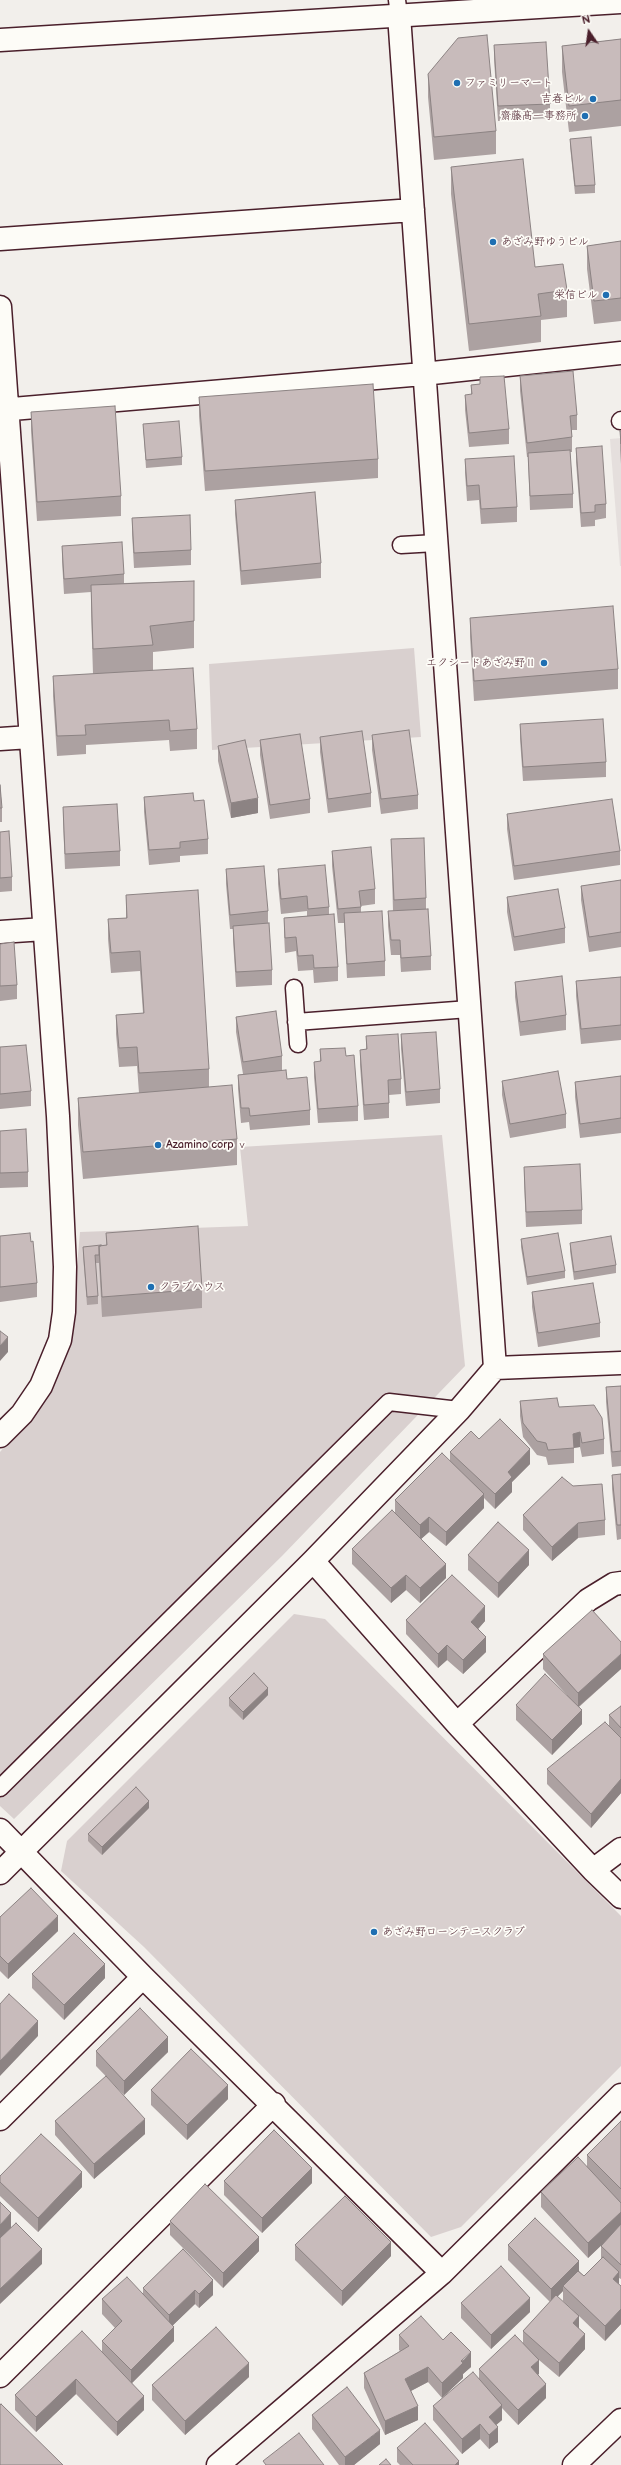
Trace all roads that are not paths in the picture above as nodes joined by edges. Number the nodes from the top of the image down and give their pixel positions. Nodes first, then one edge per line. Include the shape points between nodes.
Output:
1 (621, 2) edge
2 (496, 5) edge
3 (398, 8) edge
4 (0, 40) edge
5 (413, 210) junction
6 (0, 239) edge
7 (0, 307) edge
8 (621, 353) edge
9 (424, 374) junction
10 (4, 410) edge
11 (436, 543) junction
12 (401, 545) dead end
13 (30, 737) junction
14 (0, 739) edge
15 (44, 929) junction
16 (0, 932) edge
17 (294, 988) dead end
18 (469, 1009) junction
19 (296, 1022) junction
20 (298, 1044) dead end
21 (621, 1363) edge
22 (495, 1368) junction
23 (459, 1410) junction
24 (0, 1436) edge
25 (313, 1561) junction
26 (621, 1584) edge
27 (457, 1724) junction
28 (0, 1788) edge
29 (0, 1830) edge
30 (621, 1850) edge
31 (22, 1851) junction
32 (593, 1870) junction
33 (0, 1874) edge
34 (621, 1897) edge
35 (143, 1977) junction
36 (621, 2095) edge
37 (274, 2104) junction
38 (0, 2119) edge
39 (442, 2273) junction
40 (0, 2376) edge
41 (621, 2420) edge
42 (218, 2465) edge
43 (574, 2465) edge

1 - 2 street
2 - 3 street
3 - 4 street
3 - 5 street
5 - 6 street
5 - 9 street
7 - 10 street
8 - 9 street
9 - 10 street
9 - 11 street
10 - 13 street
11 - 12 lane
11 - 18 street
13 - 14 street
13 - 15 street
15 - 16 street
15 - 24 street via 58,1116 65,1267 64,1312 60,1340 41,1386 22,1414
17 - 19 lane
18 - 19 lane
18 - 22 street
19 - 20 lane
21 - 22 street
22 - 23 street
23 - 25 street
23 - 28 lane via 389,1402
25 - 27 street
25 - 31 street
26 - 27 street via 614,1584 588,1600
27 - 32 street
29 - 31 street
30 - 32 street
31 - 33 street
31 - 35 street
32 - 34 street
35 - 37 street
35 - 38 street
36 - 39 street
37 - 39 street
37 - 40 street
39 - 42 street
41 - 43 street

